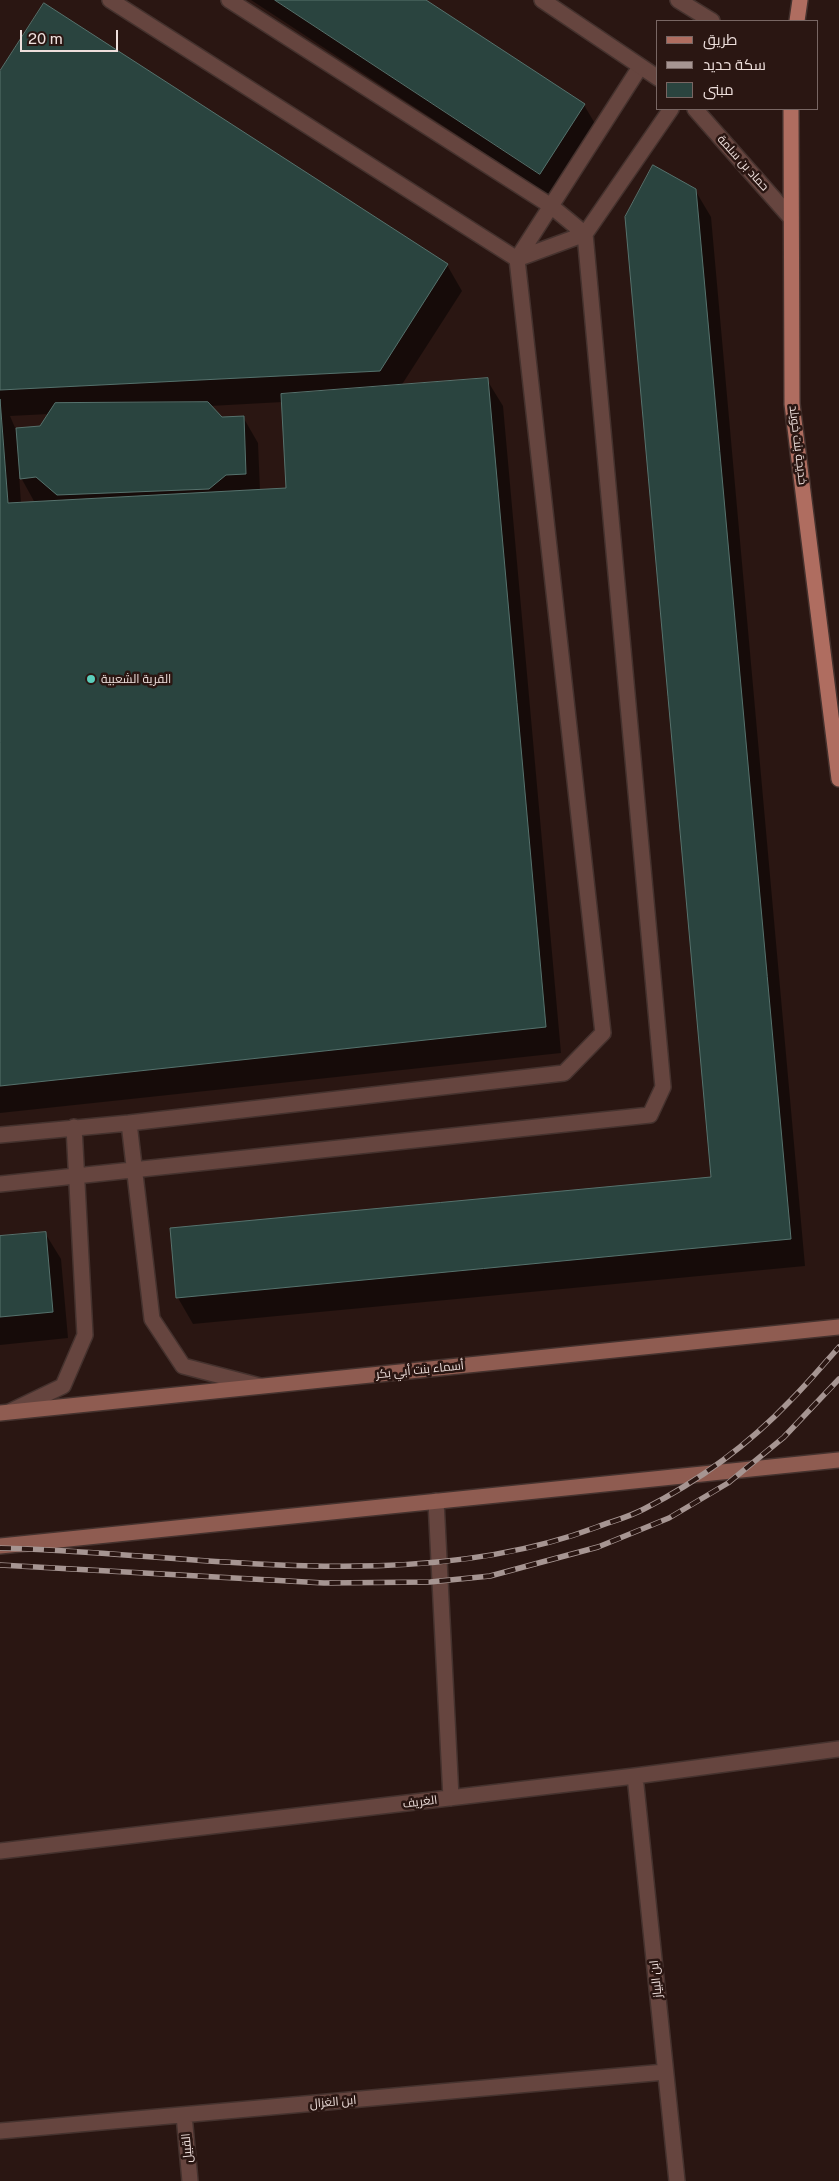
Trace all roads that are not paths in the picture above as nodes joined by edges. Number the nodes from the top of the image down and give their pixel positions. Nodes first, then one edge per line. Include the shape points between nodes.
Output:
1 (110, 0) edge
2 (229, 0) edge
3 (542, 0) edge
4 (678, 0) edge
5 (800, 0) edge
6 (710, 20) edge
7 (798, 20) edge
8 (640, 67) junction
9 (656, 77) edge
10 (670, 110) edge
11 (696, 110) edge
12 (791, 110) edge
13 (551, 206) junction
14 (791, 218) junction
15 (585, 234) junction
16 (517, 259) junction
17 (839, 779) edge
18 (129, 1124) junction
19 (74, 1127) junction
20 (0, 1135) edge
21 (136, 1170) junction
22 (77, 1176) junction
23 (0, 1184) edge
24 (839, 1327) edge
25 (261, 1386) junction
26 (5, 1412) edge
27 (839, 1460) edge
28 (436, 1501) junction
29 (0, 1546) edge
30 (839, 1749) edge
31 (635, 1776) junction
32 (451, 1798) junction
33 (0, 1851) edge
34 (665, 2072) junction
35 (184, 2115) junction
36 (0, 2131) edge
37 (190, 2181) edge
38 (677, 2181) edge

1 - 16 street
2 - 13 street
3 - 8 street
4 - 6 street
5 - 7 main road
8 - 9 street
8 - 13 street
10 - 15 street
11 - 14 street, حماد بن سلمة
12 - 14 main road, خديجة بنت خويلد
13 - 15 street
13 - 16 street
14 - 17 main road, خديجة بنت خويلد via 792,404
15 - 16 street
15 - 21 street via 663,1087 650,1115
16 - 18 street via 603,1033 564,1074
18 - 19 street
18 - 21 street
19 - 20 street
19 - 22 street
21 - 22 street
21 - 25 street via 152,1319 183,1366
22 - 23 street
22 - 26 street via 85,1335 63,1386
24 - 25 main road, أسماء بنت أبي بكر
25 - 26 main road, أسماء بنت أبي بكر
27 - 28 main road
28 - 29 main road
28 - 32 street
30 - 31 street, الغريف
31 - 32 street, الغريف
31 - 34 street, ابن البياز
32 - 33 street, الغريف
34 - 35 street, ابن الغزال
34 - 38 street, ابن البياز
35 - 36 street, ابن الغزال
35 - 37 street, القبيل

